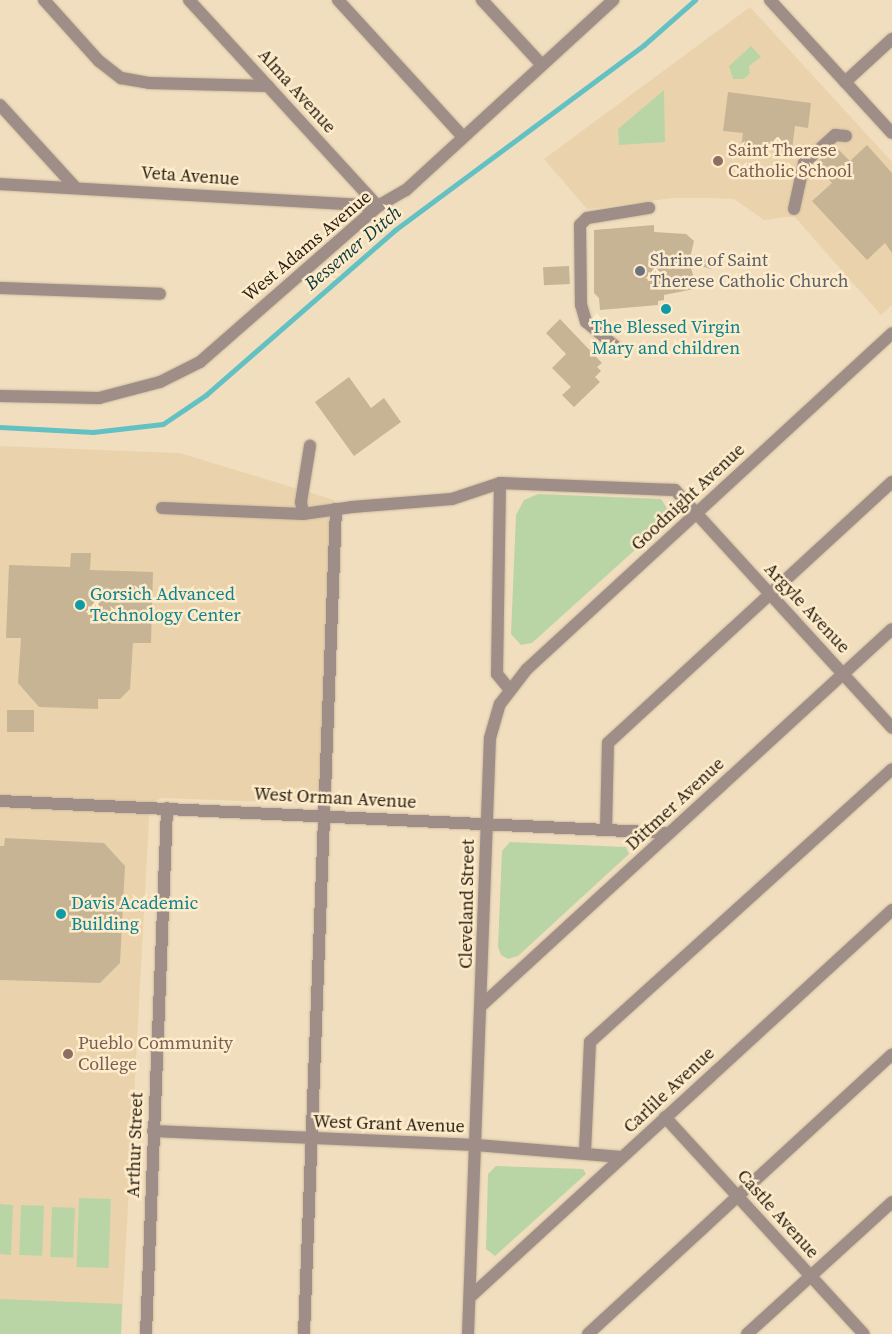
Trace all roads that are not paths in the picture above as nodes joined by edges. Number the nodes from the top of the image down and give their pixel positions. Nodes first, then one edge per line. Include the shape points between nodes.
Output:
1 (44, 0) edge
2 (190, 0) edge
3 (338, 0) edge
4 (482, 0) edge
5 (613, 0) edge
6 (770, 0) edge
7 (892, 39) edge
8 (542, 65) junction
9 (845, 82) junction
10 (268, 86) junction
11 (0, 105) edge
12 (892, 133) edge
13 (846, 136) dead end
14 (463, 137) junction
15 (0, 184) edge
16 (75, 187) junction
17 (378, 206) junction
18 (648, 208) dead end
19 (794, 209) dead end
20 (0, 288) edge
21 (160, 294) dead end
22 (892, 334) edge
23 (615, 346) dead end
24 (0, 396) edge
25 (310, 446) dead end
26 (892, 482) edge
27 (500, 484) junction
28 (162, 508) dead end
29 (336, 509) junction
30 (697, 513) junction
31 (302, 514) junction
32 (770, 594) junction
33 (892, 629) edge
34 (843, 674) junction
35 (509, 688) junction
36 (892, 728) edge
37 (892, 769) edge
38 (0, 801) edge
39 (167, 808) junction
40 (326, 815) junction
41 (486, 822) junction
42 (606, 830) junction
43 (669, 833) junction
44 (892, 910) edge
45 (482, 1005) junction
46 (892, 1054) edge
47 (665, 1117) junction
48 (153, 1131) junction
49 (312, 1138) junction
50 (476, 1145) junction
51 (585, 1152) junction
52 (622, 1157) junction
53 (737, 1195) junction
54 (892, 1202) edge
55 (811, 1276) junction
56 (470, 1297) junction
57 (146, 1334) edge
58 (304, 1334) edge
59 (468, 1334) edge
60 (588, 1334) edge
61 (747, 1334) edge
62 (864, 1334) edge

1 - 10 street via 99,61 121,78 149,83
2 - 10 street, Alma Avenue
3 - 14 street
4 - 8 street
5 - 8 street, West Adams Avenue
6 - 9 street
7 - 9 street
8 - 14 street, West Adams Avenue
9 - 12 street
10 - 17 street, Alma Avenue
11 - 16 street
13 - 19 street via 835,135 804,163
14 - 17 street, West Adams Avenue via 406,190
15 - 16 street, Veta Avenue
16 - 17 street, Veta Avenue
17 - 24 street, West Adams Avenue via 200,362 168,378 99,398
18 - 23 street via 587,218 580,225 582,305 586,322
20 - 21 street
22 - 30 street, Goodnight Avenue
25 - 31 street
26 - 32 street
27 - 29 street via 452,499
27 - 30 street via 675,490
27 - 35 street via 497,674
28 - 31 street
29 - 31 street
29 - 40 street
30 - 32 street, Argyle Avenue
30 - 35 street, Goodnight Avenue
32 - 34 street, Argyle Avenue
32 - 42 street via 608,743
33 - 34 street, Dittmer Avenue
34 - 36 street, Argyle Avenue
34 - 43 street, Dittmer Avenue
35 - 41 street, Cleveland Street via 493,721
37 - 51 street via 590,1042
38 - 39 street, West Orman Avenue
39 - 40 street, West Orman Avenue
39 - 48 street, Arthur Street
40 - 41 street, West Orman Avenue
40 - 49 street
41 - 42 street, West Orman Avenue
41 - 45 street, Cleveland Street
42 - 43 street, West Orman Avenue
43 - 45 street, Dittmer Avenue
44 - 47 street, Carlile Avenue
45 - 50 street, Cleveland Street
46 - 53 street
47 - 52 street, Carlile Avenue
47 - 53 street, Castle Avenue
48 - 49 street, West Grant Avenue
48 - 57 street, Arthur Street
49 - 50 street, West Grant Avenue
49 - 58 street
50 - 51 street, West Grant Avenue
50 - 56 street, Cleveland Street
51 - 52 street, West Grant Avenue
52 - 56 street, Carlile Avenue
53 - 55 street, Castle Avenue
53 - 60 street
54 - 55 street
55 - 61 street
55 - 62 street, Castle Avenue
56 - 59 street, Cleveland Street

